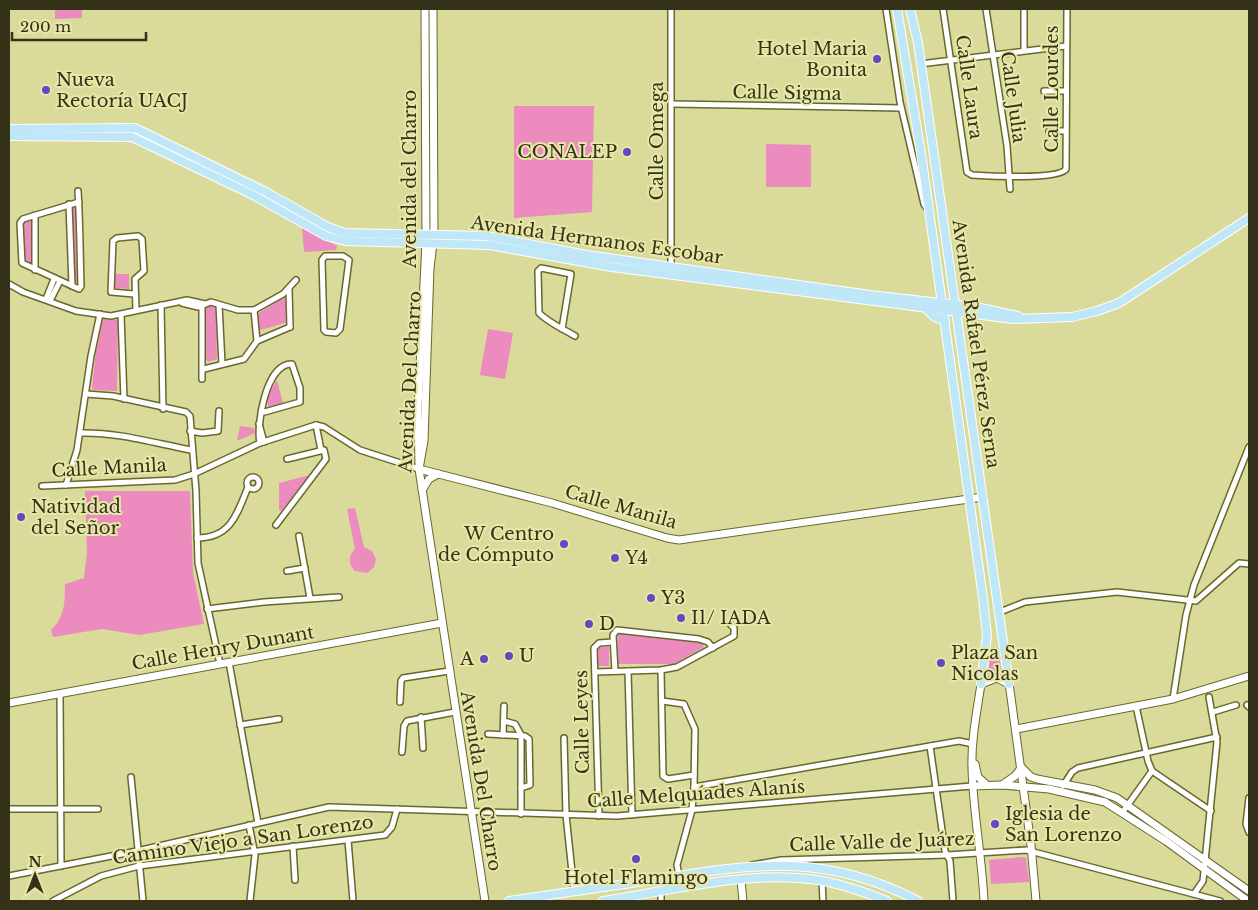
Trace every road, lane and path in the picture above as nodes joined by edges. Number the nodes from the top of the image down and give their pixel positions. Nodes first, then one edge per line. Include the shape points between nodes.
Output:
1 (425, 9) edge
2 (434, 9) edge
3 (671, 9) edge
4 (886, 9) edge
5 (897, 9) edge
6 (910, 9) edge
7 (943, 9) edge
8 (986, 9) edge
9 (1024, 9) edge
10 (1067, 9) edge
11 (1066, 46) junction
12 (1024, 50) junction
13 (993, 54) junction
14 (952, 60) junction
15 (920, 64) junction
16 (1044, 91) dead end
17 (1066, 91) junction
18 (672, 104) junction
19 (901, 108) junction
20 (64, 128) junction
21 (9, 129) edge
22 (1066, 130) junction
23 (1049, 131) dead end
24 (124, 135) junction
25 (9, 136) edge
26 (27, 136) junction
27 (174, 148) junction
28 (1009, 176) junction
29 (78, 190) dead end
30 (1010, 190) dead end
31 (79, 202) junction
32 (69, 204) junction
33 (430, 204) junction
34 (929, 210) junction
35 (34, 215) junction
36 (1249, 218) edge
37 (395, 238) junction
38 (430, 238) junction
39 (520, 246) junction
40 (562, 259) junction
41 (612, 263) junction
42 (35, 270) junction
43 (671, 270) junction
44 (560, 272) junction
45 (57, 280) junction
46 (296, 280) dead end
47 (9, 284) edge
48 (72, 286) junction
49 (289, 289) junction
50 (134, 294) junction
51 (48, 300) junction
52 (882, 300) junction
53 (203, 304) junction
54 (161, 305) junction
55 (219, 305) junction
56 (943, 307) junction
57 (925, 308) junction
58 (955, 308) junction
59 (136, 310) junction
60 (254, 310) junction
61 (100, 314) junction
62 (974, 314) junction
63 (121, 315) junction
64 (1022, 318) junction
65 (945, 321) junction
66 (290, 327) junction
67 (958, 328) junction
68 (562, 329) junction
69 (324, 330) joint
70 (295, 331) dead end
71 (575, 336) dead end
72 (257, 341) junction
73 (222, 364) junction
74 (204, 369) junction
75 (202, 379) dead end
76 (86, 394) junction
77 (124, 399) junction
78 (163, 409) junction
79 (219, 412) dead end
80 (261, 413) junction
81 (317, 425) junction
82 (80, 432) junction
83 (190, 433) junction
84 (262, 442) junction
85 (1249, 448) edge
86 (191, 450) junction
87 (323, 450) junction
88 (287, 459) dead end
89 (419, 469) junction
90 (194, 474) junction
91 (438, 474) junction
92 (66, 485) junction
93 (42, 486) dead end
94 (248, 487) dead end
95 (421, 490) junction
96 (983, 497) junction
97 (970, 499) junction
98 (276, 525) dead end
99 (299, 536) dead end
100 (197, 538) junction
101 (1249, 564) edge
102 (305, 568) junction
103 (287, 571) dead end
104 (338, 597) dead end
105 (310, 598) junction
106 (1190, 601) junction
107 (207, 609) junction
108 (1000, 612) junction
109 (442, 623) junction
110 (730, 624) dead end
111 (613, 642) junction
112 (713, 648) junction
113 (229, 662) junction
114 (220, 664) junction
115 (661, 670) junction
116 (449, 671) junction
117 (615, 671) junction
118 (628, 671) junction
119 (595, 672) junction
120 (1249, 676) edge
121 (981, 684) junction
122 (1009, 684) junction
123 (60, 693) junction
124 (1209, 697) dead end
125 (1173, 699) junction
126 (662, 701) junction
127 (400, 702) dead end
128 (9, 703) edge
129 (1236, 705) dead end
130 (504, 706) dead end
131 (1136, 706) junction
132 (455, 712) junction
133 (1213, 712) junction
134 (421, 717) junction
135 (279, 719) dead end
136 (504, 721) junction
137 (240, 726) junction
138 (1016, 729) junction
139 (488, 734) dead end
140 (504, 735) junction
141 (521, 735) junction
142 (1218, 737) junction
143 (564, 738) dead end
144 (930, 746) junction
145 (973, 747) junction
146 (423, 748) dead end
147 (402, 752) dead end
148 (1146, 753) junction
149 (1021, 767) junction
150 (1152, 771) junction
151 (694, 775) junction
152 (131, 777) dead end
153 (1065, 783) junction
154 (987, 785) junction
155 (1002, 785) junction
156 (972, 786) junction
157 (694, 787) junction
158 (1023, 787) junction
159 (521, 788) junction
160 (937, 789) junction
161 (1061, 791) junction
162 (1249, 798) edge
163 (1128, 806) junction
164 (9, 809) edge
165 (61, 809) junction
166 (98, 809) dead end
167 (397, 809) junction
168 (692, 810) junction
169 (1211, 811) junction
170 (471, 812) junction
171 (521, 814) junction
172 (1122, 814) junction
173 (566, 815) junction
174 (632, 815) junction
175 (599, 816) junction
176 (258, 823) junction
177 (249, 825) junction
178 (1249, 832) edge
179 (348, 840) junction
180 (293, 846) junction
181 (137, 851) junction
182 (253, 851) junction
183 (1032, 851) junction
184 (981, 852) junction
185 (947, 855) junction
186 (1205, 859) junction
187 (61, 866) junction
188 (139, 866) junction
189 (750, 866) junction
190 (725, 868) junction
191 (1204, 869) junction
192 (679, 875) junction
193 (9, 876) edge
194 (294, 880) dead end
195 (741, 880) junction
196 (822, 881) junction
197 (723, 882) junction
198 (574, 891) junction
199 (1249, 891) edge
200 (661, 892) junction
201 (1194, 894) junction
202 (52, 901) edge
203 (143, 901) edge
204 (250, 901) edge
205 (353, 901) edge
206 (485, 901) edge
207 (509, 901) edge
208 (603, 901) edge
209 (661, 901) edge
210 (743, 901) edge
211 (823, 901) edge
212 (887, 901) edge
213 (918, 901) edge
214 (953, 901) edge
215 (984, 901) edge
216 (1036, 901) edge
217 (1220, 901) edge
218 (1248, 901) edge

1 - 33 street, Avenida del Charro
2 - 33 street, Avenida Del Charro
3 - 18 street, Calle Omega
4 - 19 street
5 - 34 main road, Avenida Rafael Pérez Serna
6 - 15 main road, Avenida Rafael Pérez Serna
7 - 14 street, Calle Laura
8 - 13 street, Calle Julia
9 - 12 street
10 - 11 street, Calle Lourdes
11 - 12 street
11 - 17 street, Calle Lourdes
12 - 13 street
13 - 14 street
13 - 28 street, Calle Julia
14 - 15 street
14 - 28 street, Calle Laura via 966,170 972,175
15 - 58 main road, Avenida Rafael Pérez Serna
16 - 17 street
17 - 22 street, Calle Lourdes
18 - 19 street, Calle Sigma
18 - 43 street, Calle Omega
19 - 34 street via 924,204
20 - 21 main road, Avenida Hermanos Escobar
20 - 26 main road via 61,133
20 - 27 main road, Avenida Hermanos Escobar via 135,128
22 - 23 street
22 - 28 street, Calle Lourdes via 1066,169 1059,174
24 - 26 main road, Avenida Hermanos Escobar
24 - 27 main road via 135,132
24 - 37 main road, Avenida Hermanos Escobar via 137,138 221,178 326,236 345,241
25 - 26 main road, Avenida Hermanos Escobar
27 - 37 main road, Avenida Hermanos Escobar via 266,192 338,232
28 - 30 street, Calle Julia
29 - 31 street
31 - 32 street
31 - 48 street via 81,286 78,289
32 - 35 street
32 - 48 street
33 - 38 street, Avenida Del Charro
34 - 56 main road, Avenida Rafael Pérez Serna
35 - 42 street
35 - 42 street via 21,221 20,250 22,262
36 - 64 main road, Avenida Hermanos Escobar via 1119,303 1072,317
37 - 38 main road, Avenida Hermanos Escobar
38 - 39 main road, Avenida Hermanos Escobar via 487,236
38 - 89 street, Avenida del Charro via 418,408
39 - 40 main road, Avenida Hermanos Escobar
39 - 41 main road, Avenida Hermanos Escobar
40 - 41 main road, Avenida Hermanos Escobar
40 - 44 street
41 - 43 main road, Avenida Hermanos Escobar
42 - 45 street
43 - 52 main road, Avenida Hermanos Escobar
44 - 68 street via 571,276
44 - 68 street via 539,270 539,311
45 - 48 street
45 - 51 street
46 - 49 street
47 - 51 street
49 - 60 street
49 - 66 street
50 - 50 street via 111,292 113,241 117,238 138,236 142,239 144,271 135,277
50 - 59 street
51 - 61 street via 76,311
52 - 56 main road, Avenida Hermanos Escobar
52 - 57 main road, Avenida Hermanos Escobar
53 - 54 street via 187,300
53 - 55 street
53 - 74 street
54 - 59 street
54 - 78 street
55 - 60 street
55 - 73 street
56 - 57 main road, Avenida Hermanos Escobar
56 - 58 main road, Avenida Hermanos Escobar
56 - 65 main road, Avenida Rafael Pérez Serna
57 - 65 main road
58 - 62 main road, Avenida Hermanos Escobar
58 - 64 main road, Avenida Hermanos Escobar via 1009,313
58 - 67 main road, Avenida Rafael Pérez Serna
59 - 63 street
60 - 72 street
61 - 63 street
61 - 76 street
62 - 64 main road, Avenida Hermanos Escobar
62 - 67 main road
63 - 77 street
65 - 97 main road, Avenida Rafael Pérez Serna
66 - 70 street
66 - 72 street
67 - 96 main road, Avenida Rafael Pérez Serna
68 - 71 street
69 - 69 street via 322,260 325,256 343,256 349,260 340,329 336,332
72 - 73 street via 244,359
73 - 74 street
74 - 75 street
76 - 77 street
76 - 82 street
77 - 78 street
78 - 83 street via 186,412 190,416
79 - 83 street via 220,429
80 - 80 street via 300,402 300,388 292,364 282,367 274,376
80 - 84 street via 257,430
81 - 84 street, Calle Manila
81 - 87 street
81 - 89 street, Calle Manila via 360,450
82 - 86 street via 108,433
82 - 92 street
83 - 86 street
84 - 90 street, Calle Manila
85 - 106 street
86 - 90 street
87 - 88 street
87 - 98 street via 325,463
89 - 91 street, Calle Manila
89 - 95 street, Avenida Del Charro
90 - 92 street, Calle Manila via 158,482
90 - 100 street
91 - 95 street via 429,479
91 - 97 street, Calle Manila via 680,540
92 - 93 street, Calle Manila
94 - 100 street via 224,531 212,537
95 - 109 street, Avenida Del Charro
96 - 97 street, Calle Manila
96 - 108 main road, Avenida Rafael Pérez Serna
97 - 121 main road, Avenida Rafael Pérez Serna via 987,635
99 - 102 street
100 - 107 street via 199,572
101 - 106 street via 1239,564 1201,599
102 - 103 street
102 - 105 street
104 - 105 street
105 - 107 street
106 - 108 street via 1118,592 1025,602
106 - 125 street
107 - 114 street
108 - 122 main road, Avenida Rafael Pérez Serna
109 - 113 street, Calle Henry Dunant
109 - 116 street, Avenida Del Charro
110 - 112 street via 734,628 734,636
111 - 112 street via 614,631 620,629 699,639
111 - 117 street
111 - 119 street, Calle Leyes via 595,645
112 - 115 street via 681,665
113 - 114 street, Calle Henry Dunant
113 - 137 street
114 - 123 street, Calle Henry Dunant
115 - 118 street
115 - 126 street
116 - 127 street via 403,678
116 - 132 street, Avenida Del Charro
117 - 118 street
117 - 119 street
118 - 174 street
119 - 175 street, Calle Leyes
120 - 125 street
121 - 122 street via 997,678
121 - 145 street
122 - 138 street
123 - 128 street, Calle Henry Dunant
123 - 165 street
124 - 133 street
125 - 131 street
126 - 151 street via 684,704 694,725
126 - 151 street via 663,776 668,779
129 - 133 street
130 - 136 street
131 - 138 street
131 - 148 street
132 - 134 street
132 - 170 street, Avenida Del Charro
133 - 142 street
134 - 146 street
134 - 147 street via 405,723
135 - 137 street
136 - 140 street
136 - 141 street via 514,724
137 - 176 street
138 - 149 street
139 - 140 street
140 - 141 street
141 - 159 street
141 - 159 street via 530,741 530,782 528,787
142 - 148 street
142 - 169 street
143 - 173 street
144 - 145 street via 959,741
144 - 157 street
144 - 160 street
145 - 154 street via 978,777
145 - 156 street
148 - 150 street
148 - 153 street via 1078,768
149 - 153 street via 1037,779
149 - 155 street
149 - 158 street
150 - 163 street
150 - 169 street
151 - 157 street
152 - 181 street
153 - 161 street
153 - 163 street via 1108,794
154 - 155 street
154 - 156 street
155 - 158 street
156 - 160 street, Calle Melquíades Alanís
156 - 184 street
157 - 168 street
158 - 161 street
158 - 183 street
159 - 171 street
160 - 168 street, Calle Melquíades Alanís
160 - 185 street
161 - 172 street via 1105,802
162 - 178 street via 1246,824
163 - 172 street
163 - 186 street
164 - 165 street
165 - 166 street
165 - 187 street
167 - 170 street, Calle Melquíades Alanís
167 - 176 street, Calle Melquíades Alanís via 329,807
167 - 179 street, Camino Viejo a San Lorenzo via 392,828 385,835
168 - 174 street, Calle Melquíades Alanís
168 - 192 street via 677,865
169 - 186 street
170 - 171 street, Calle Melquíades Alanís
170 - 206 street, Avenida Del Charro
171 - 173 street, Calle Melquíades Alanís
172 - 191 street
173 - 175 street, Calle Melquíades Alanís
173 - 198 street
174 - 175 street, Calle Melquíades Alanís
176 - 177 street, Calle Melquíades Alanís
177 - 181 street, Calle Melquíades Alanís
177 - 182 street
179 - 180 street, Camino Viejo a San Lorenzo
179 - 205 street
180 - 182 street, Camino Viejo a San Lorenzo
180 - 194 street
181 - 187 street, Calle Melquíades Alanís
181 - 188 street
182 - 188 street, Camino Viejo a San Lorenzo
182 - 204 street
183 - 184 street, Calle Valle de Juárez
183 - 201 street, Calle Valle de Juárez
183 - 216 street
184 - 185 street, Calle Valle de Juárez
184 - 215 street
185 - 189 street, Calle Valle de Juárez via 781,860
185 - 214 street
186 - 191 street
186 - 199 street
187 - 193 street, Calle Melquíades Alanís
188 - 202 street, Camino Viejo a San Lorenzo via 101,876
188 - 203 street
189 - 190 main road
189 - 195 main road via 743,872
189 - 213 main road via 787,865 835,871 888,886
190 - 192 main road
190 - 197 main road via 730,877
191 - 201 street via 1203,881
191 - 218 street
192 - 198 main road
195 - 196 main road via 778,877
195 - 197 main road
195 - 210 street
196 - 211 street
196 - 212 main road
197 - 200 main road
198 - 207 main road
200 - 208 main road
200 - 209 street
201 - 217 street, Calle Valle de Juárez

